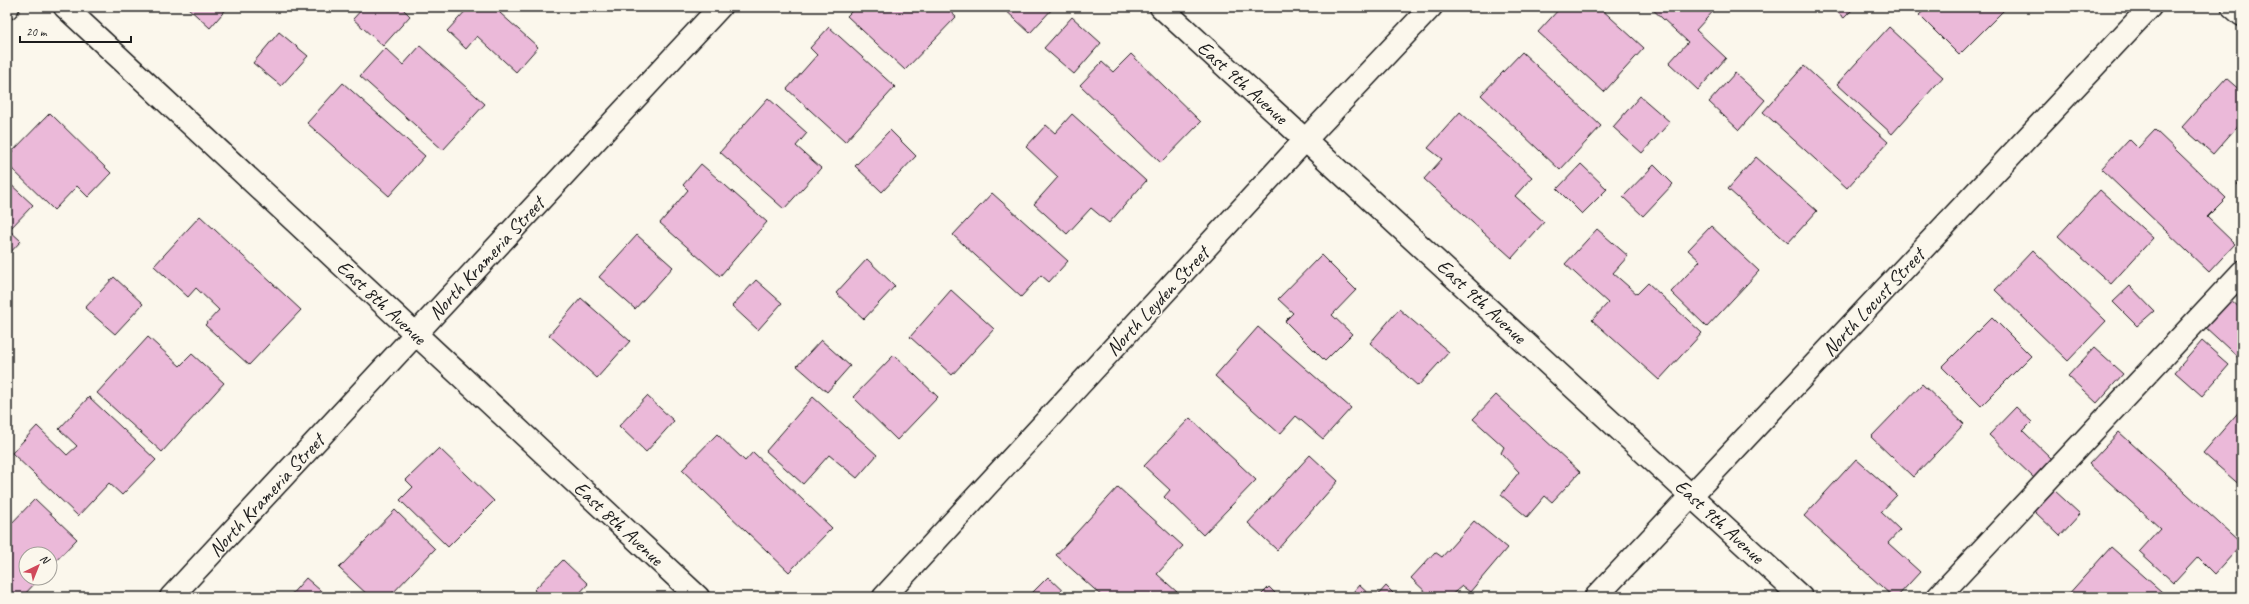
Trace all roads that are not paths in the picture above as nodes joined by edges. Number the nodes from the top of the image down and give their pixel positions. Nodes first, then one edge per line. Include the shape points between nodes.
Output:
1 (65, 7) edge
2 (720, 7) edge
3 (1161, 7) edge
4 (1431, 7) edge
5 (2150, 7) edge
6 (2233, 7) edge
7 (2242, 15) edge
8 (1306, 139) junction
9 (2242, 272) edge
10 (416, 334) junction
11 (1692, 494) junction
12 (171, 597) edge
13 (698, 597) edge
14 (884, 597) edge
15 (1596, 597) edge
16 (1801, 597) edge
17 (1938, 597) edge

1 - 10 street, East 8th Avenue
2 - 10 street, North Krameria Street
3 - 8 street, East 9th Avenue
4 - 8 street, North Leyden Street
5 - 11 street, North Locust Street
6 - 7 street
8 - 11 street, East 9th Avenue
8 - 14 street, North Leyden Street
9 - 17 street
10 - 12 street, North Krameria Street
10 - 13 street, East 8th Avenue
11 - 15 street, North Locust Street
11 - 16 street, East 9th Avenue

